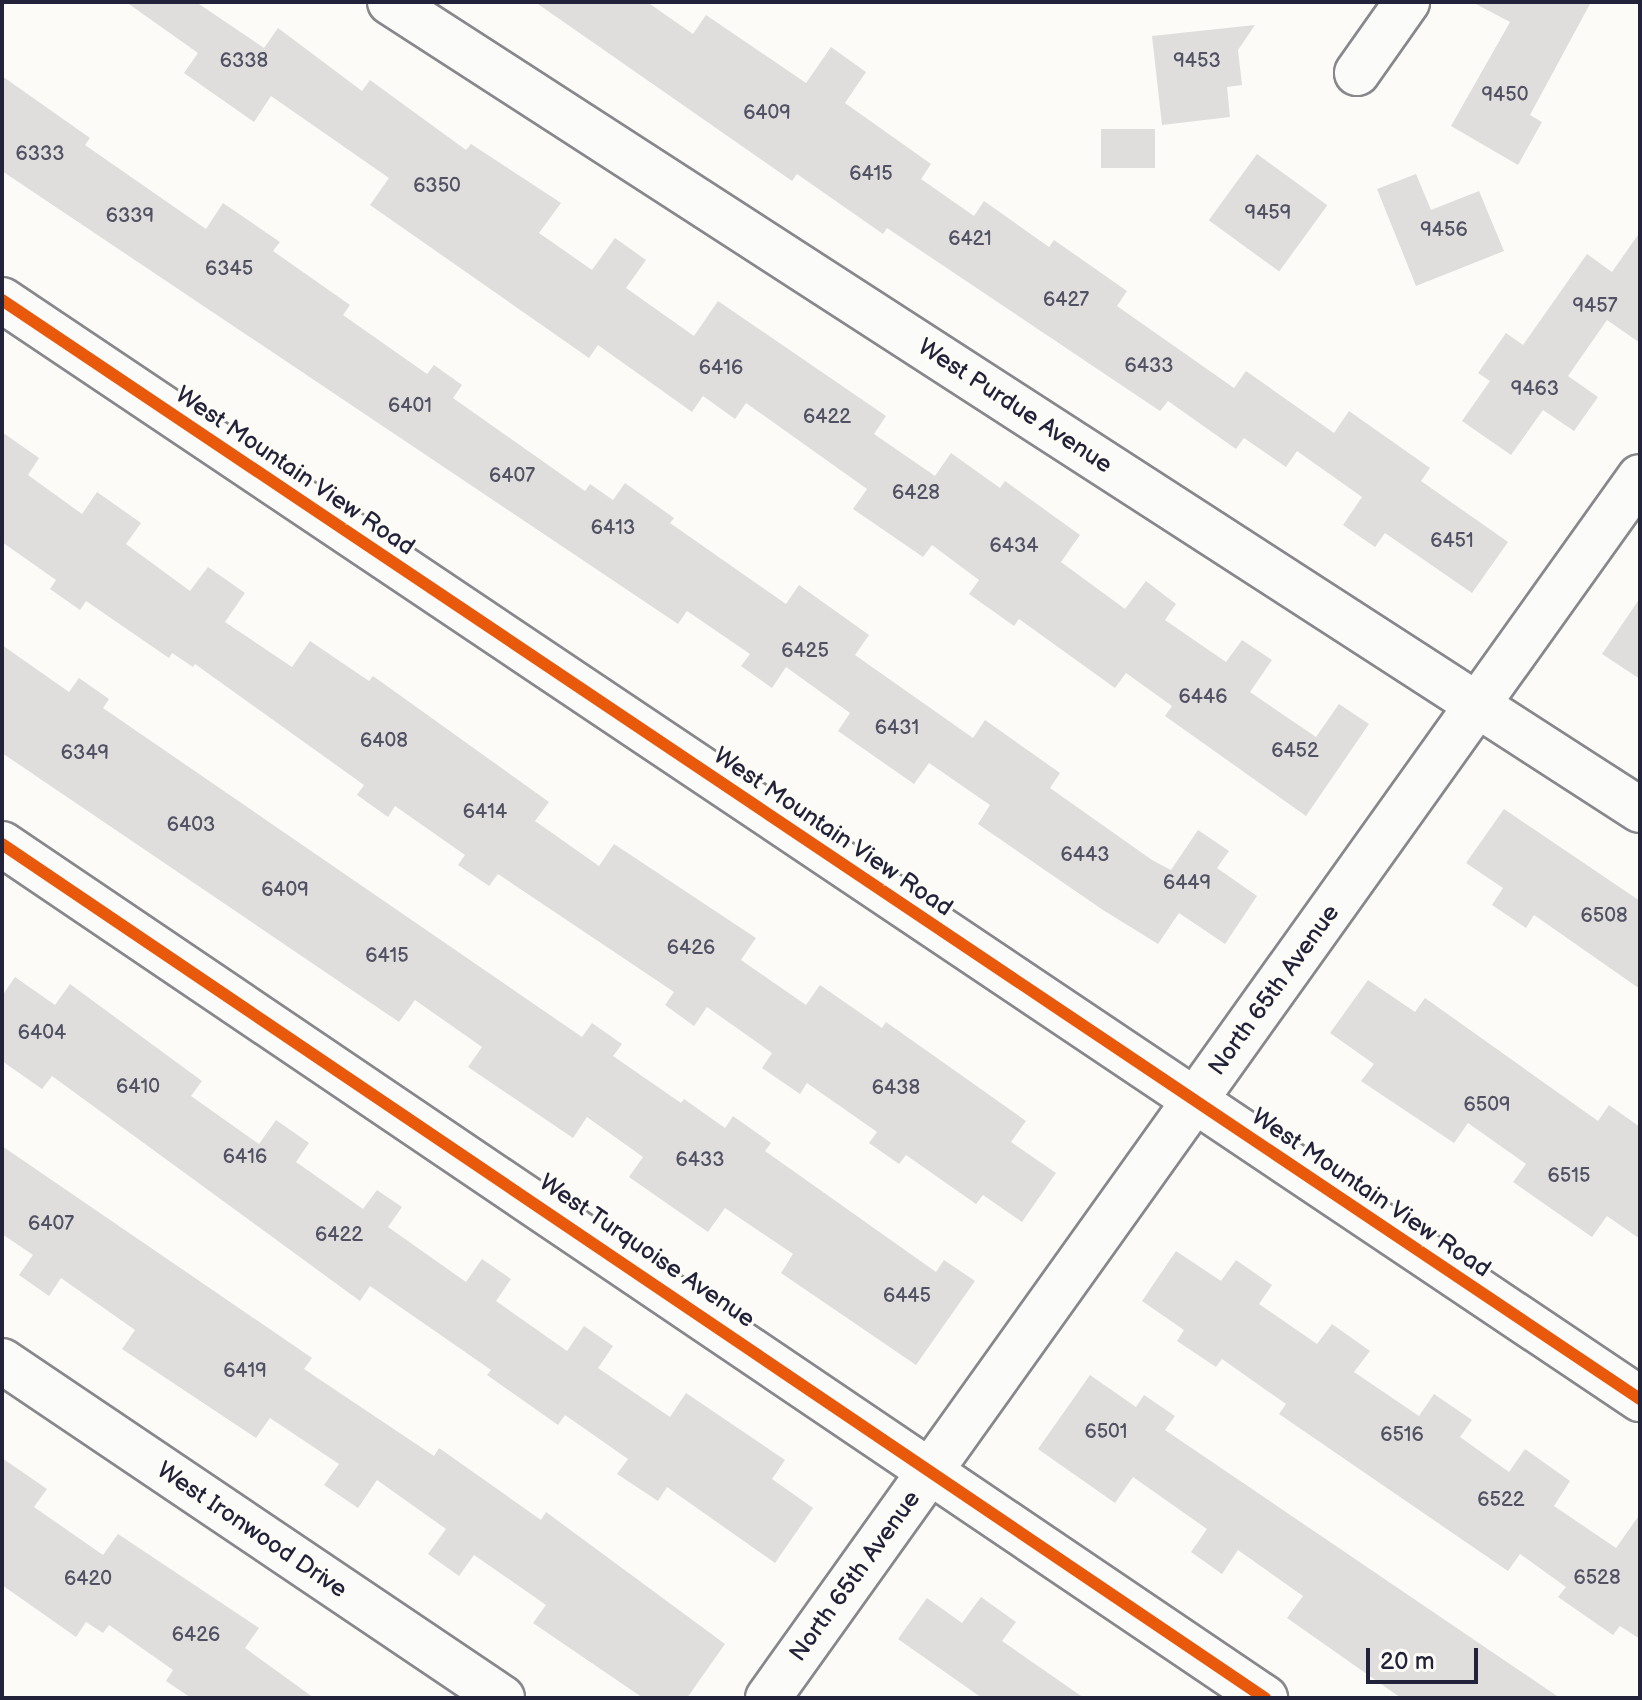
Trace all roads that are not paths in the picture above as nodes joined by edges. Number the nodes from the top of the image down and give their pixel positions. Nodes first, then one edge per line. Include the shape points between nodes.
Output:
1 (390, 2) edge
2 (1407, 2) edge
3 (1357, 73) dead end
4 (2, 300) edge
5 (1640, 477) edge
6 (1478, 705) junction
7 (1640, 810) edge
8 (2, 844) edge
9 (1194, 1101) junction
10 (2, 1361) edge
11 (1640, 1399) edge
12 (932, 1469) junction
13 (502, 1698) edge
14 (768, 1698) edge
15 (1265, 1698) edge

1 - 6 street, West Purdue Avenue
2 - 3 street
4 - 9 street, West Mountain View Road
5 - 6 street, North 65th Avenue
6 - 7 street, West Purdue Avenue
6 - 9 street, North 65th Avenue
8 - 12 street, West Turquoise Avenue
9 - 11 street, West Mountain View Road
9 - 12 street, North 65th Avenue
10 - 13 street, West Ironwood Drive
12 - 14 street, North 65th Avenue
12 - 15 street, West Turquoise Avenue

